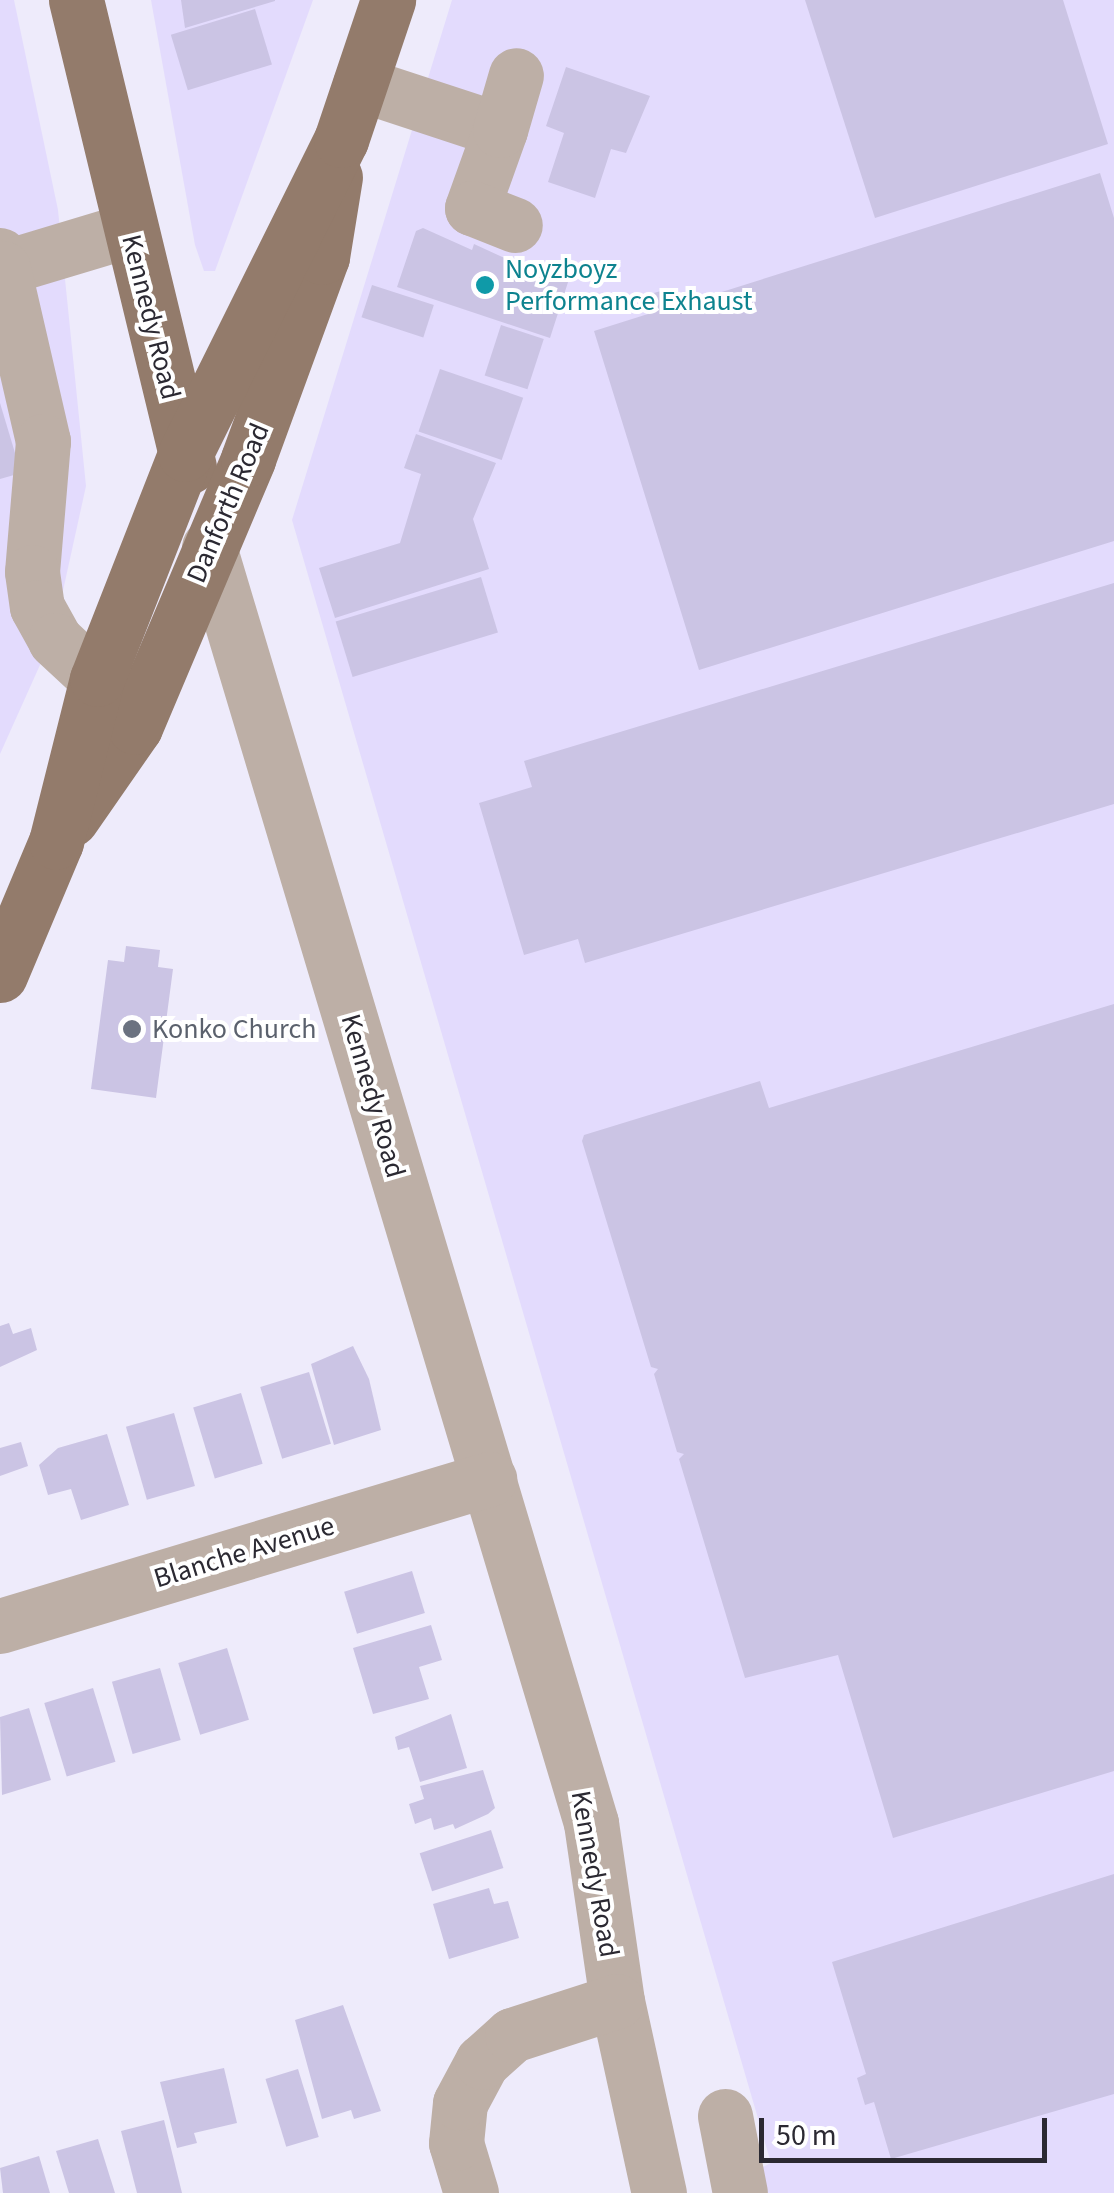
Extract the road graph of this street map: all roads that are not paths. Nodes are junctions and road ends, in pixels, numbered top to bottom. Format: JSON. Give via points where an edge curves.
{"nodes":[{"id":1,"x":76,"y":0,"type":"edge"},
{"id":2,"x":388,"y":0,"type":"edge"},
{"id":3,"x":516,"y":75,"type":"dead end"},
{"id":4,"x":360,"y":84,"type":"junction"},
{"id":5,"x":500,"y":130,"type":"junction"},
{"id":6,"x":340,"y":140,"type":"junction"},
{"id":7,"x":515,"y":224,"type":"dead end"},
{"id":8,"x":129,"y":230,"type":"junction"},
{"id":9,"x":2,"y":261,"type":"edge"},
{"id":10,"x":185,"y":454,"type":"junction"},
{"id":11,"x":210,"y":546,"type":"junction"},
{"id":12,"x":97,"y":679,"type":"junction"},
{"id":13,"x":56,"y":842,"type":"junction"},
{"id":14,"x":0,"y":975,"type":"edge"},
{"id":15,"x":489,"y":1478,"type":"junction"},
{"id":16,"x":0,"y":1626,"type":"edge"},
{"id":17,"x":618,"y":2001,"type":"junction"},
{"id":18,"x":726,"y":2116,"type":"dead end"},
{"id":19,"x":453,"y":2188,"type":"edge"},
{"id":20,"x":659,"y":2193,"type":"edge"},
{"id":21,"x":740,"y":2193,"type":"edge"}],
"edges":[{"from":1,"to":8,"type":"main road","name":"Kennedy Road"},
{"from":2,"to":4,"type":"main road","name":"Danforth Road"},
{"from":3,"to":5,"type":"street"},
{"from":4,"to":5,"type":"street"},
{"from":4,"to":6,"type":"main road","name":"Danforth Road"},
{"from":5,"to":7,"type":"street","via":[[472,208]]},
{"from":6,"to":10,"type":"main road","name":"Danforth Road"},
{"from":6,"to":11,"type":"main road","name":"Danforth Road","via":[[322,257]]},
{"from":8,"to":9,"type":"street"},
{"from":8,"to":10,"type":"main road","name":"Kennedy Road"},
{"from":9,"to":12,"type":"street","via":[[43,441],[32,557],[37,607],[55,640]]},
{"from":10,"to":11,"type":"main road","name":"Kennedy Road"},
{"from":10,"to":12,"type":"main road","name":"Danforth Road"},
{"from":11,"to":13,"type":"main road","name":"Danforth Road","via":[[135,728]]},
{"from":11,"to":15,"type":"street","name":"Kennedy Road"},
{"from":12,"to":13,"type":"main road","name":"Danforth Road"},
{"from":13,"to":14,"type":"main road","name":"Danforth Road"},
{"from":15,"to":16,"type":"street","name":"Blanche Avenue"},
{"from":15,"to":17,"type":"street","name":"Kennedy Road","via":[[591,1823]]},
{"from":17,"to":19,"type":"street","via":[[512,2035],[482,2062],[460,2103]]},
{"from":17,"to":20,"type":"street","name":"Kennedy Road"},
{"from":18,"to":21,"type":"street"}]}
